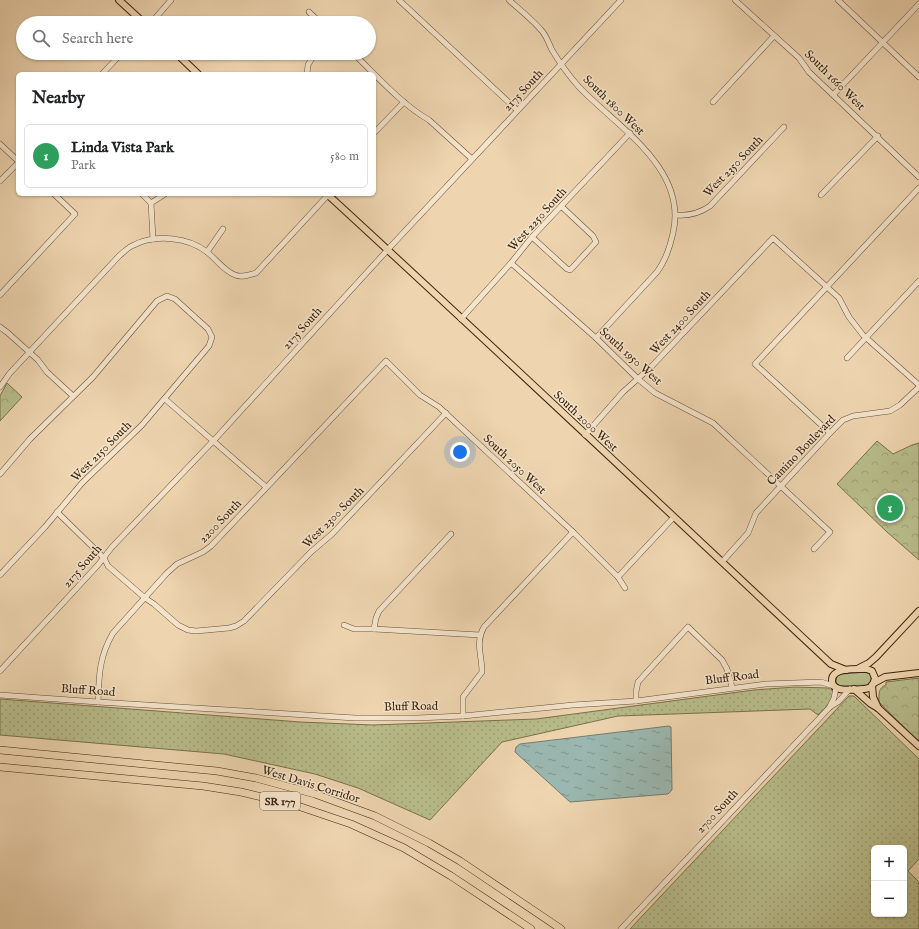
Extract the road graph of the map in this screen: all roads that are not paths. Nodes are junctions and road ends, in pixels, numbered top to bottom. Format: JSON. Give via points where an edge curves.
{"nodes":[{"id":1,"x":119,"y":0,"type":"edge"},
{"id":2,"x":171,"y":0,"type":"edge"},
{"id":3,"x":399,"y":0,"type":"edge"},
{"id":4,"x":509,"y":0,"type":"edge"},
{"id":5,"x":735,"y":0,"type":"edge"},
{"id":6,"x":838,"y":0,"type":"edge"},
{"id":7,"x":618,"y":1,"type":"edge"},
{"id":8,"x":919,"y":4,"type":"edge"},
{"id":9,"x":309,"y":12,"type":"dead end"},
{"id":10,"x":136,"y":16,"type":"edge"},
{"id":11,"x":157,"y":16,"type":"edge"},
{"id":12,"x":313,"y":16,"type":"edge"},
{"id":13,"x":774,"y":36,"type":"junction"},
{"id":14,"x":883,"y":43,"type":"junction"},
{"id":15,"x":115,"y":60,"type":"edge"},
{"id":16,"x":183,"y":60,"type":"edge"},
{"id":17,"x":311,"y":60,"type":"edge"},
{"id":18,"x":360,"y":60,"type":"edge"},
{"id":19,"x":562,"y":63,"type":"junction"},
{"id":20,"x":104,"y":72,"type":"edge"},
{"id":21,"x":196,"y":72,"type":"edge"},
{"id":22,"x":307,"y":72,"type":"edge"},
{"id":23,"x":373,"y":72,"type":"edge"},
{"id":24,"x":376,"y":75,"type":"edge"},
{"id":25,"x":919,"y":77,"type":"edge"},
{"id":26,"x":834,"y":94,"type":"junction"},
{"id":27,"x":404,"y":102,"type":"junction"},
{"id":28,"x":713,"y":102,"type":"dead end"},
{"id":29,"x":517,"y":110,"type":"junction"},
{"id":30,"x":784,"y":127,"type":"dead end"},
{"id":31,"x":376,"y":131,"type":"edge"},
{"id":32,"x":630,"y":133,"type":"junction"},
{"id":33,"x":878,"y":136,"type":"junction"},
{"id":34,"x":0,"y":144,"type":"edge"},
{"id":35,"x":472,"y":159,"type":"junction"},
{"id":36,"x":16,"y":160,"type":"edge"},
{"id":37,"x":16,"y":164,"type":"edge"},
{"id":38,"x":919,"y":177,"type":"edge"},
{"id":39,"x":0,"y":181,"type":"edge"},
{"id":40,"x":919,"y":188,"type":"edge"},
{"id":41,"x":821,"y":195,"type":"dead end"},
{"id":42,"x":56,"y":196,"type":"edge"},
{"id":43,"x":144,"y":196,"type":"edge"},
{"id":44,"x":162,"y":196,"type":"edge"},
{"id":45,"x":325,"y":196,"type":"edge"},
{"id":46,"x":329,"y":196,"type":"edge"},
{"id":47,"x":151,"y":203,"type":"junction"},
{"id":48,"x":561,"y":206,"type":"junction"},
{"id":49,"x":676,"y":215,"type":"junction"},
{"id":50,"x":223,"y":229,"type":"dead end"},
{"id":51,"x":532,"y":237,"type":"junction"},
{"id":52,"x":153,"y":239,"type":"junction"},
{"id":53,"x":388,"y":250,"type":"junction"},
{"id":54,"x":207,"y":252,"type":"junction"},
{"id":55,"x":511,"y":263,"type":"junction"},
{"id":56,"x":919,"y":281,"type":"edge"},
{"id":57,"x":826,"y":286,"type":"junction"},
{"id":58,"x":0,"y":294,"type":"edge"},
{"id":59,"x":461,"y":319,"type":"junction"},
{"id":60,"x":0,"y":327,"type":"edge"},
{"id":61,"x":596,"y":338,"type":"junction"},
{"id":62,"x":866,"y":338,"type":"junction"},
{"id":63,"x":29,"y":352,"type":"junction"},
{"id":64,"x":847,"y":358,"type":"dead end"},
{"id":65,"x":386,"y":361,"type":"joint"},
{"id":66,"x":638,"y":379,"type":"junction"},
{"id":67,"x":919,"y":386,"type":"edge"},
{"id":68,"x":0,"y":387,"type":"edge"},
{"id":69,"x":73,"y":396,"type":"junction"},
{"id":70,"x":165,"y":399,"type":"junction"},
{"id":71,"x":446,"y":413,"type":"junction"},
{"id":72,"x":830,"y":433,"type":"junction"},
{"id":73,"x":585,"y":435,"type":"junction"},
{"id":74,"x":214,"y":440,"type":"junction"},
{"id":75,"x":0,"y":474,"type":"edge"},
{"id":76,"x":781,"y":486,"type":"junction"},
{"id":77,"x":266,"y":487,"type":"junction"},
{"id":78,"x":57,"y":512,"type":"junction"},
{"id":79,"x":673,"y":518,"type":"junction"},
{"id":80,"x":573,"y":532,"type":"junction"},
{"id":81,"x":451,"y":534,"type":"dead end"},
{"id":82,"x":814,"y":549,"type":"dead end"},
{"id":83,"x":104,"y":558,"type":"junction"},
{"id":84,"x":722,"y":562,"type":"junction"},
{"id":85,"x":0,"y":575,"type":"edge"},
{"id":86,"x":618,"y":577,"type":"junction"},
{"id":87,"x":625,"y":588,"type":"dead end"},
{"id":88,"x":145,"y":598,"type":"junction"},
{"id":89,"x":919,"y":611,"type":"edge"},
{"id":90,"x":344,"y":625,"type":"dead end"},
{"id":91,"x":374,"y":629,"type":"junction"},
{"id":92,"x":480,"y":635,"type":"junction"},
{"id":93,"x":876,"y":657,"type":"junction"},
{"id":94,"x":831,"y":664,"type":"junction"},
{"id":95,"x":856,"y":669,"type":"junction"},
{"id":96,"x":846,"y":670,"type":"junction"},
{"id":97,"x":0,"y":671,"type":"edge"},
{"id":98,"x":873,"y":672,"type":"junction"},
{"id":99,"x":919,"y":673,"type":"edge"},
{"id":100,"x":833,"y":676,"type":"junction"},
{"id":101,"x":890,"y":677,"type":"junction"},
{"id":102,"x":821,"y":682,"type":"junction"},
{"id":103,"x":873,"y":684,"type":"junction"},
{"id":104,"x":732,"y":687,"type":"junction"},
{"id":105,"x":835,"y":687,"type":"junction"},
{"id":106,"x":852,"y":689,"type":"junction"},
{"id":107,"x":0,"y":695,"type":"edge"},
{"id":108,"x":636,"y":701,"type":"junction"},
{"id":109,"x":98,"y":702,"type":"junction"},
{"id":110,"x":829,"y":708,"type":"junction"},
{"id":111,"x":878,"y":708,"type":"junction"},
{"id":112,"x":462,"y":716,"type":"junction"},
{"id":113,"x":919,"y":746,"type":"edge"},
{"id":114,"x":0,"y":750,"type":"edge"},
{"id":115,"x":0,"y":767,"type":"edge"},
{"id":116,"x":531,"y":929,"type":"edge"},
{"id":117,"x":561,"y":929,"type":"edge"},
{"id":118,"x":621,"y":929,"type":"edge"}],
"edges":[{"from":1,"to":10,"type":"main road"},
{"from":2,"to":11,"type":"street"},
{"from":3,"to":29,"type":"street"},
{"from":4,"to":19,"type":"street","name":"South 1800 West","via":[[542,31]]},
{"from":5,"to":13,"type":"street","name":"South 1660 West"},
{"from":6,"to":14,"type":"street"},
{"from":7,"to":19,"type":"street","name":"2175 South"},
{"from":8,"to":14,"type":"street"},
{"from":9,"to":12,"type":"street"},
{"from":13,"to":26,"type":"street","name":"South 1660 West"},
{"from":13,"to":28,"type":"street"},
{"from":14,"to":25,"type":"street"},
{"from":14,"to":26,"type":"street"},
{"from":15,"to":20,"type":"street"},
{"from":16,"to":21,"type":"main road"},
{"from":17,"to":22,"type":"street"},
{"from":18,"to":23,"type":"street"},
{"from":19,"to":29,"type":"street","name":"2175 South"},
{"from":19,"to":32,"type":"street","name":"South 1800 West","via":[[580,88]]},
{"from":24,"to":27,"type":"street"},
{"from":26,"to":33,"type":"street","name":"South 1660 West"},
{"from":27,"to":31,"type":"street"},
{"from":27,"to":35,"type":"street","via":[[429,120]]},
{"from":29,"to":35,"type":"street","name":"2175 South"},
{"from":30,"to":49,"type":"street","name":"West 2350 South","via":[[710,206],[695,214]]},
{"from":32,"to":48,"type":"street","name":"West 2250 South"},
{"from":32,"to":49,"type":"street","name":"South 1800 West","via":[[649,153],[668,182]]},
{"from":33,"to":38,"type":"street","name":"South 1660 West"},
{"from":33,"to":41,"type":"street"},
{"from":34,"to":36,"type":"street"},
{"from":35,"to":53,"type":"street","name":"2175 South"},
{"from":37,"to":39,"type":"street"},
{"from":40,"to":57,"type":"street"},
{"from":42,"to":58,"type":"street","via":[[75,214]]},
{"from":43,"to":47,"type":"street"},
{"from":44,"to":47,"type":"street"},
{"from":45,"to":54,"type":"street","via":[[256,272],[244,277],[234,275]]},
{"from":46,"to":53,"type":"main road","name":"South 2000 West"},
{"from":47,"to":52,"type":"street"},
{"from":48,"to":51,"type":"street","name":"West 2250 South"},
{"from":48,"to":51,"type":"street","via":[[593,236],[596,242],[573,267],[567,269]]},
{"from":49,"to":61,"type":"street","via":[[671,243],[662,265]]},
{"from":50,"to":54,"type":"street"},
{"from":51,"to":55,"type":"street","name":"West 2250 South"},
{"from":52,"to":54,"type":"street","via":[[180,240]]},
{"from":52,"to":63,"type":"street","via":[[134,244],[119,256]]},
{"from":53,"to":59,"type":"main road","name":"South 2000 West"},
{"from":53,"to":74,"type":"street","name":"2175 South"},
{"from":55,"to":59,"type":"street","name":"West 2250 South"},
{"from":55,"to":61,"type":"street","name":"South 1950 West"},
{"from":56,"to":62,"type":"street"},
{"from":57,"to":62,"type":"street","via":[[838,298]]},
{"from":57,"to":66,"type":"street","name":"West 2400 South","via":[[773,238]]},
{"from":57,"to":72,"type":"street","via":[[755,364]]},
{"from":59,"to":73,"type":"main road","name":"South 2000 West"},
{"from":60,"to":63,"type":"street"},
{"from":61,"to":66,"type":"street","name":"South 1950 West"},
{"from":62,"to":64,"type":"street"},
{"from":62,"to":67,"type":"street"},
{"from":63,"to":68,"type":"street"},
{"from":63,"to":69,"type":"street"},
{"from":65,"to":71,"type":"street","name":"South 2050 West","via":[[420,395]]},
{"from":65,"to":77,"type":"street","name":"2200 South"},
{"from":66,"to":73,"type":"street","name":"West 2400 South"},
{"from":66,"to":76,"type":"street","name":"South 1950 West","via":[[655,392],[713,423]]},
{"from":67,"to":72,"type":"street","name":"Camino Boulevard","via":[[890,411],[853,416],[843,420]]},
{"from":69,"to":70,"type":"street","name":"West 2150 South","via":[[93,377],[157,301],[167,296],[175,299],[208,329],[212,337],[209,346]]},
{"from":69,"to":75,"type":"street","via":[[30,439]]},
{"from":70,"to":74,"type":"street"},
{"from":70,"to":78,"type":"street","name":"West 2150 South"},
{"from":71,"to":80,"type":"street","name":"South 2050 West"},
{"from":71,"to":88,"type":"street","name":"West 2300 South","via":[[332,534],[244,621],[229,628],[188,630]]},
{"from":72,"to":76,"type":"street","name":"Camino Boulevard"},
{"from":73,"to":79,"type":"main road","name":"South 2000 West"},
{"from":74,"to":77,"type":"street"},
{"from":74,"to":83,"type":"street","name":"2175 South"},
{"from":76,"to":82,"type":"street","name":"South 1950 West","via":[[830,532]]},
{"from":76,"to":84,"type":"street","name":"Camino Boulevard","via":[[756,513],[748,533]]},
{"from":77,"to":88,"type":"street","name":"2200 South","via":[[211,546],[177,564]]},
{"from":78,"to":83,"type":"street"},
{"from":78,"to":85,"type":"street","name":"West 2150 South"},
{"from":79,"to":84,"type":"main road","name":"South 2000 West"},
{"from":79,"to":86,"type":"street"},
{"from":80,"to":86,"type":"street","name":"South 2050 West"},
{"from":80,"to":92,"type":"street","via":[[484,627]]},
{"from":81,"to":91,"type":"street","via":[[379,611]]},
{"from":83,"to":88,"type":"street","via":[[108,566]]},
{"from":83,"to":97,"type":"street","name":"2175 South"},
{"from":84,"to":94,"type":"main road","name":"South 2000 West"},
{"from":86,"to":87,"type":"street","name":"South 2050 West"},
{"from":88,"to":109,"type":"street","name":"2200 South","via":[[113,633],[107,644],[99,672]]},
{"from":89,"to":93,"type":"main road"},
{"from":90,"to":91,"type":"street","via":[[354,629]]},
{"from":91,"to":92,"type":"street"},
{"from":92,"to":112,"type":"street","via":[[482,672],[463,697]]},
{"from":93,"to":95,"type":"main road"},
{"from":93,"to":98,"type":"main road"},
{"from":94,"to":96,"type":"main road","name":"South 2000 West"},
{"from":94,"to":100,"type":"main road"},
{"from":95,"to":96,"type":"main road"},
{"from":95,"to":98,"type":"main road"},
{"from":96,"to":100,"type":"main road","via":[[839,671]]},
{"from":98,"to":101,"type":"main road"},
{"from":98,"to":103,"type":"main road"},
{"from":99,"to":101,"type":"main road"},
{"from":100,"to":102,"type":"street","name":"Bluff Road"},
{"from":100,"to":105,"type":"main road","via":[[832,682]]},
{"from":101,"to":103,"type":"main road"},
{"from":102,"to":104,"type":"street","name":"Bluff Road"},
{"from":102,"to":105,"type":"street","name":"Bluff Road"},
{"from":103,"to":106,"type":"main road","via":[[866,688]]},
{"from":103,"to":111,"type":"main road","via":[[873,697]]},
{"from":104,"to":108,"type":"street","name":"Bluff Road"},
{"from":104,"to":108,"type":"street","via":[[722,660],[688,627],[638,682]]},
{"from":105,"to":106,"type":"main road","via":[[841,690]]},
{"from":105,"to":110,"type":"street","via":[[834,700]]},
{"from":106,"to":110,"type":"street","name":"2700 South"},
{"from":106,"to":111,"type":"main road"},
{"from":107,"to":109,"type":"street","name":"Bluff Road"},
{"from":108,"to":112,"type":"street","name":"Bluff Road"},
{"from":109,"to":112,"type":"street","name":"Bluff Road","via":[[355,718]]},
{"from":110,"to":118,"type":"street","name":"2700 South"},
{"from":111,"to":113,"type":"main road"},
{"from":114,"to":117,"type":"highway","name":"West Davis Corridor","number":"SR 177","via":[[217,771],[275,782],[315,794],[375,816],[435,846]]},
{"from":115,"to":116,"type":"highway","name":"West Davis Corridor","number":"SR 177","via":[[203,786],[301,807],[351,824],[404,848]]}]}
